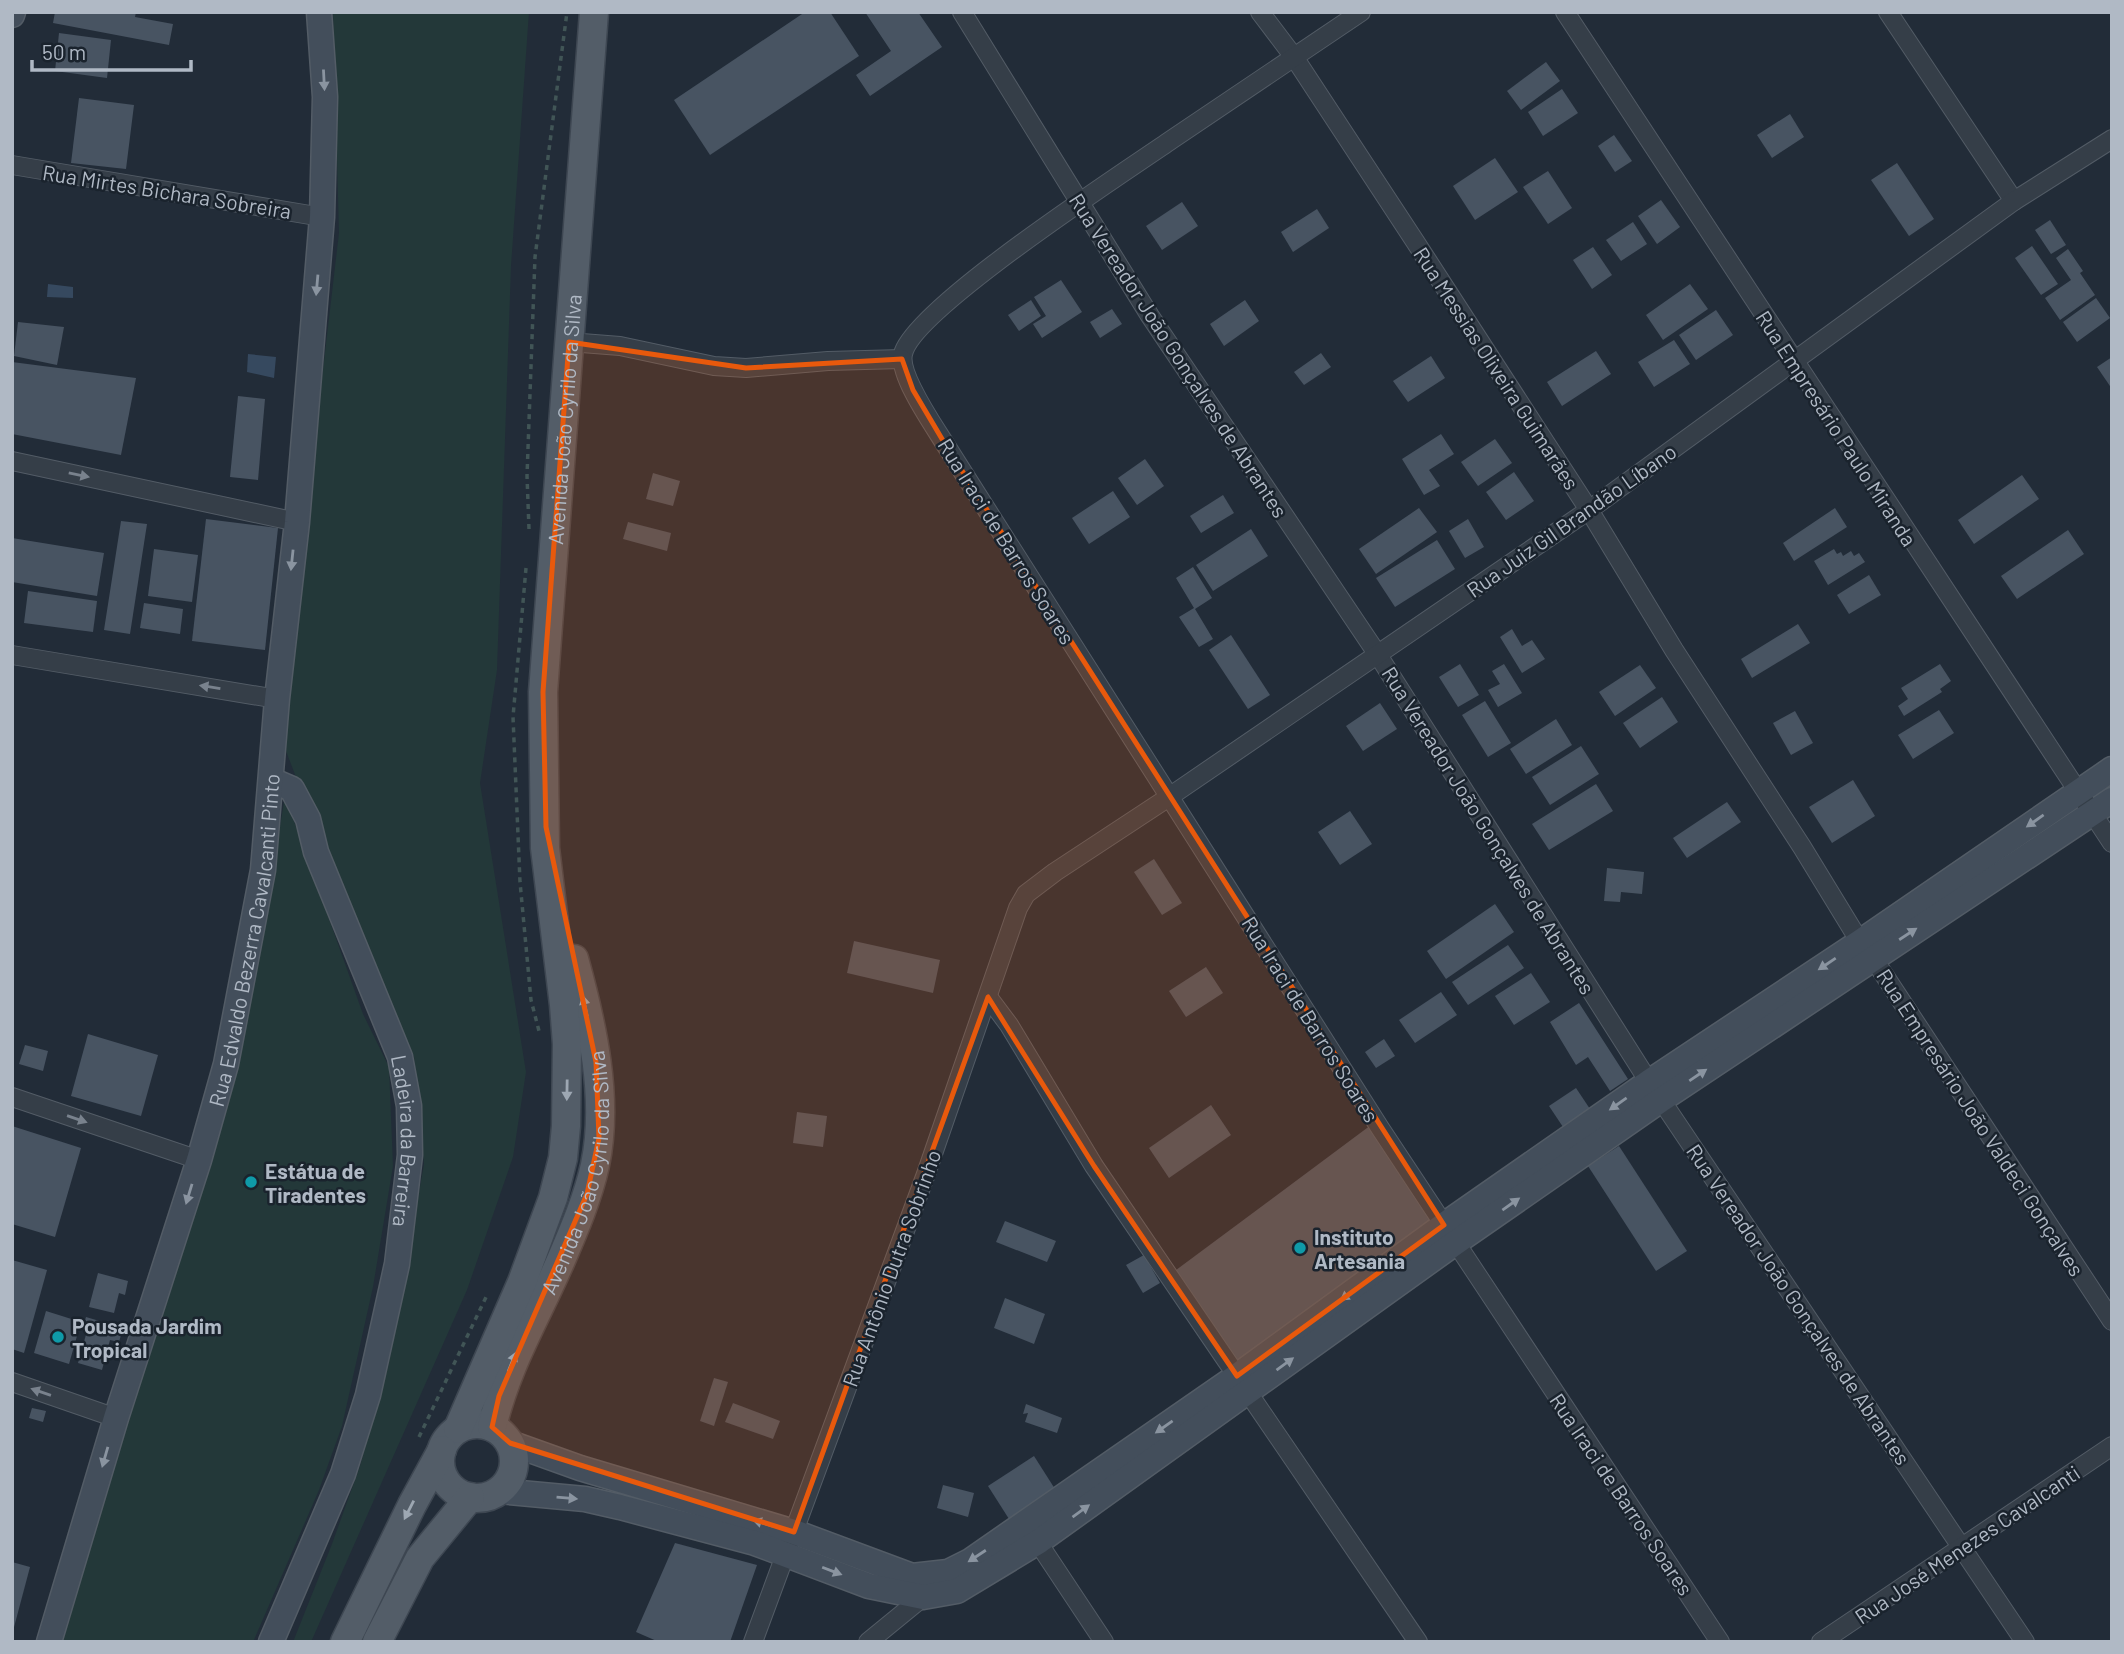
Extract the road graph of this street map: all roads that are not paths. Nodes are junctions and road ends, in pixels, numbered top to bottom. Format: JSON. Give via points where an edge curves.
{"nodes":[{"id":1,"x":319,"y":12,"type":"edge"},
{"id":2,"x":594,"y":12,"type":"edge"},
{"id":3,"x":962,"y":12,"type":"edge"},
{"id":4,"x":1260,"y":12,"type":"edge"},
{"id":5,"x":1361,"y":12,"type":"edge"},
{"id":6,"x":1565,"y":12,"type":"edge"},
{"id":7,"x":1888,"y":12,"type":"edge"},
{"id":8,"x":1294,"y":57,"type":"junction"},
{"id":9,"x":2112,"y":139,"type":"edge"},
{"id":10,"x":12,"y":165,"type":"edge"},
{"id":11,"x":2014,"y":201,"type":"junction"},
{"id":12,"x":1079,"y":204,"type":"junction"},
{"id":13,"x":322,"y":216,"type":"junction"},
{"id":14,"x":569,"y":342,"type":"junction"},
{"id":15,"x":902,"y":359,"type":"junction"},
{"id":16,"x":1792,"y":361,"type":"junction"},
{"id":17,"x":12,"y":461,"type":"edge"},
{"id":18,"x":1588,"y":510,"type":"junction"},
{"id":19,"x":297,"y":522,"type":"junction"},
{"id":20,"x":12,"y":655,"type":"edge"},
{"id":21,"x":1378,"y":655,"type":"junction"},
{"id":22,"x":277,"y":699,"type":"junction"},
{"id":23,"x":2112,"y":769,"type":"edge"},
{"id":24,"x":271,"y":780,"type":"junction"},
{"id":25,"x":2078,"y":792,"type":"junction"},
{"id":26,"x":1169,"y":797,"type":"junction"},
{"id":27,"x":2102,"y":806,"type":"edge"},
{"id":28,"x":545,"y":827,"type":"junction"},
{"id":29,"x":2112,"y":843,"type":"edge"},
{"id":30,"x":1026,"y":894,"type":"joint"},
{"id":31,"x":1867,"y":950,"type":"junction"},
{"id":32,"x":988,"y":997,"type":"junction"},
{"id":33,"x":1655,"y":1091,"type":"junction"},
{"id":34,"x":12,"y":1097,"type":"edge"},
{"id":35,"x":199,"y":1160,"type":"junction"},
{"id":36,"x":1450,"y":1234,"type":"junction"},
{"id":37,"x":2112,"y":1321,"type":"edge"},
{"id":38,"x":12,"y":1382,"type":"edge"},
{"id":39,"x":1242,"y":1384,"type":"junction"},
{"id":40,"x":116,"y":1418,"type":"junction"},
{"id":41,"x":501,"y":1435,"type":"junction"},
{"id":42,"x":439,"y":1439,"type":"junction"},
{"id":43,"x":2112,"y":1446,"type":"edge"},
{"id":44,"x":499,"y":1491,"type":"junction"},
{"id":45,"x":470,"y":1497,"type":"junction"},
{"id":46,"x":1031,"y":1532,"type":"junction"},
{"id":47,"x":790,"y":1543,"type":"junction"},
{"id":48,"x":1963,"y":1547,"type":"junction"},
{"id":49,"x":923,"y":1597,"type":"junction"},
{"id":50,"x":49,"y":1642,"type":"edge"},
{"id":51,"x":271,"y":1642,"type":"edge"},
{"id":52,"x":345,"y":1642,"type":"edge"},
{"id":53,"x":377,"y":1642,"type":"edge"},
{"id":54,"x":753,"y":1642,"type":"edge"},
{"id":55,"x":868,"y":1642,"type":"edge"},
{"id":56,"x":1104,"y":1642,"type":"edge"},
{"id":57,"x":1418,"y":1642,"type":"edge"},
{"id":58,"x":1720,"y":1642,"type":"edge"},
{"id":59,"x":1821,"y":1642,"type":"edge"},
{"id":60,"x":2025,"y":1642,"type":"edge"}],
"edges":[{"from":1,"to":13,"type":"main road","name":"Rua Edvaldo Bezerra Cavalcanti Pinto","one_way":true,"via":[[325,108]]},
{"from":2,"to":14,"type":"main road","name":"Avenida João Cyrilo da Silva"},
{"from":3,"to":12,"type":"street","name":"Rua Vereador João Gonçalves de Abrantes"},
{"from":4,"to":8,"type":"street","name":"Rua Messias Oliveira Guimarães"},
{"from":5,"to":8,"type":"street"},
{"from":6,"to":16,"type":"street","name":"Rua Empresário Paulo Miranda"},
{"from":7,"to":11,"type":"street"},
{"from":8,"to":12,"type":"street"},
{"from":8,"to":18,"type":"street","name":"Rua Messias Oliveira Guimarães"},
{"from":9,"to":11,"type":"street","name":"Rua Juiz Gil Brandão Líbano"},
{"from":10,"to":13,"type":"street","name":"Rua Mirtes Bichara Sobreira"},
{"from":11,"to":16,"type":"street","name":"Rua Juiz Gil Brandão Líbano"},
{"from":12,"to":15,"type":"street","via":[[965,287],[929,319],[909,342]]},
{"from":12,"to":21,"type":"street","name":"Rua Vereador João Gonçalves de Abrantes"},
{"from":13,"to":19,"type":"main road","name":"Rua Edvaldo Bezerra Cavalcanti Pinto","one_way":true},
{"from":14,"to":15,"type":"street","via":[[621,346],[714,366],[746,368]]},
{"from":14,"to":28,"type":"main road","name":"Avenida João Cyrilo da Silva","via":[[543,691]]},
{"from":15,"to":26,"type":"street","name":"Rua Iraci de Barros Soares","via":[[913,390]]},
{"from":16,"to":18,"type":"street","name":"Rua Juiz Gil Brandão Líbano"},
{"from":16,"to":25,"type":"street","name":"Rua Empresário Paulo Miranda"},
{"from":17,"to":19,"type":"street","one_way":true},
{"from":18,"to":21,"type":"street","name":"Rua Juiz Gil Brandão Líbano"},
{"from":18,"to":31,"type":"street","name":"Rua Messias Oliveira Guimarães"},
{"from":19,"to":22,"type":"main road","name":"Rua Edvaldo Bezerra Cavalcanti Pinto","one_way":true},
{"from":22,"to":20,"type":"street","one_way":true},
{"from":21,"to":26,"type":"street","name":"Rua Juiz Gil Brandão Líbano"},
{"from":21,"to":33,"type":"street","name":"Rua Vereador João Gonçalves de Abrantes"},
{"from":22,"to":24,"type":"main road","name":"Rua Edvaldo Bezerra Cavalcanti Pinto"},
{"from":23,"to":25,"type":"main road"},
{"from":24,"to":35,"type":"main road","name":"Rua Edvaldo Bezerra Cavalcanti Pinto","via":[[264,870],[226,1064]]},
{"from":24,"to":51,"type":"main road","name":"Ladeira da Barreira","via":[[292,789],[308,819],[316,852],[400,1058],[409,1106],[410,1155],[397,1264],[368,1395],[343,1474]]},
{"from":25,"to":27,"type":"street","name":"Rua Empresário Paulo Miranda"},
{"from":25,"to":31,"type":"main road","one_way":true},
{"from":26,"to":30,"type":"street","name":"Rua Juiz Gil Brandão Líbano"},
{"from":26,"to":36,"type":"street","name":"Rua Iraci de Barros Soares"},
{"from":27,"to":29,"type":"street","name":"Rua Empresário Paulo Miranda"},
{"from":31,"to":27,"type":"main road","one_way":true},
{"from":41,"to":28,"type":"main road","name":"Avenida João Cyrilo da Silva","one_way":true,"via":[[499,1396],[587,1194],[599,1138],[596,1062]]},
{"from":28,"to":42,"type":"main road","name":"Avenida João Cyrilo da Silva","one_way":true,"via":[[567,1044],[563,1158],[522,1282]]},
{"from":30,"to":32,"type":"street","name":"Rua Antônio Dutra Sobrinho"},
{"from":31,"to":33,"type":"main road"},
{"from":31,"to":37,"type":"street","name":"Rua Empresário João Valdeci Gonçalves"},
{"from":32,"to":39,"type":"street","via":[[1094,1166]]},
{"from":32,"to":47,"type":"street","name":"Rua Antônio Dutra Sobrinho"},
{"from":33,"to":36,"type":"main road"},
{"from":33,"to":48,"type":"street","name":"Rua Vereador João Gonçalves de Abrantes"},
{"from":34,"to":35,"type":"street","one_way":true},
{"from":35,"to":40,"type":"main road","name":"Rua Edvaldo Bezerra Cavalcanti Pinto","one_way":true},
{"from":36,"to":39,"type":"main road"},
{"from":36,"to":58,"type":"street","name":"Rua Iraci de Barros Soares"},
{"from":40,"to":38,"type":"street","one_way":true},
{"from":39,"to":46,"type":"main road"},
{"from":39,"to":57,"type":"street"},
{"from":40,"to":50,"type":"main road","name":"Rua Edvaldo Bezerra Cavalcanti Pinto","one_way":true},
{"from":41,"to":42,"type":"main road","via":[[474,1424]]},
{"from":41,"to":44,"type":"main road","name":"Avenida João Cyrilo da Silva","via":[[514,1466]]},
{"from":47,"to":41,"type":"main road","one_way":true},
{"from":42,"to":45,"type":"main road","via":[[447,1482]]},
{"from":42,"to":52,"type":"main road","name":"Avenida João Cyrilo da Silva","one_way":true},
{"from":43,"to":48,"type":"street","name":"Rua José Menezes Cavalcanti"},
{"from":44,"to":45,"type":"main road","via":[[478,1499]]},
{"from":44,"to":47,"type":"main road","one_way":true,"via":[[586,1499],[703,1529]]},
{"from":45,"to":53,"type":"main road","via":[[421,1558]]},
{"from":46,"to":47,"type":"main road","one_way":true,"via":[[948,1572],[912,1576]]},
{"from":46,"to":49,"type":"main road","via":[[957,1591]]},
{"from":46,"to":56,"type":"street"},
{"from":47,"to":49,"type":"main road","one_way":true,"via":[[869,1586]]},
{"from":47,"to":54,"type":"street","name":"Rua Antônio Dutra Sobrinho"},
{"from":48,"to":59,"type":"street","name":"Rua José Menezes Cavalcanti"},
{"from":48,"to":60,"type":"street","name":"Rua Vereador João Gonçalves de Abrantes"},
{"from":49,"to":55,"type":"street"}]}
